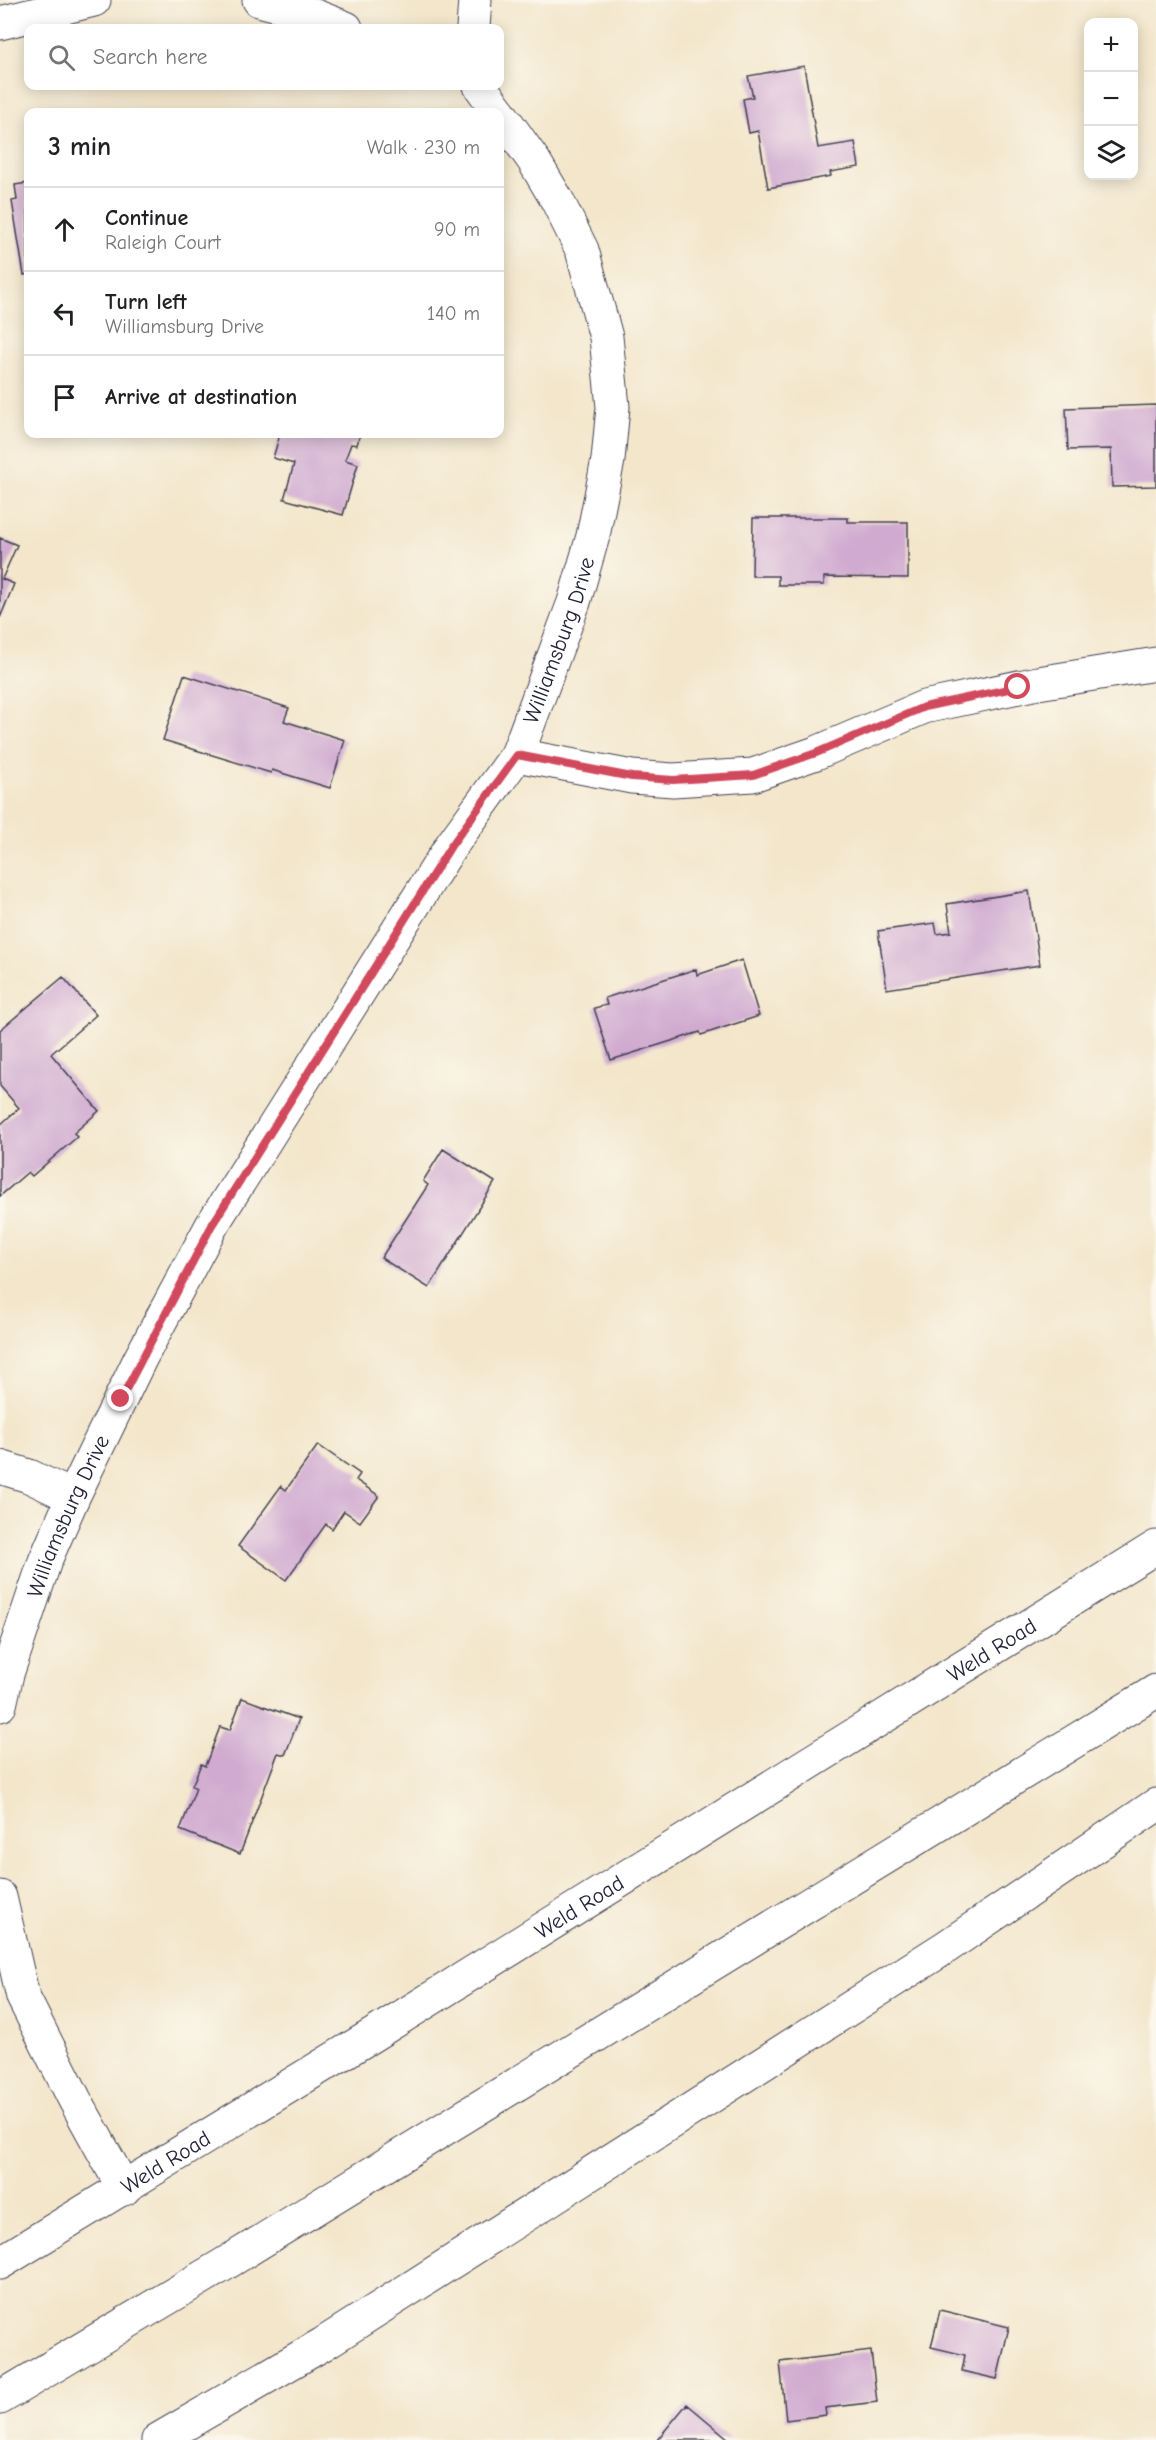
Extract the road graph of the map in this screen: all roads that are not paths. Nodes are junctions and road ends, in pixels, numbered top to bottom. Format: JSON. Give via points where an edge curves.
{"nodes":[{"id":1,"x":94,"y":0,"type":"edge"},
{"id":2,"x":259,"y":0,"type":"edge"},
{"id":3,"x":475,"y":0,"type":"edge"},
{"id":4,"x":0,"y":23,"type":"edge"},
{"id":5,"x":336,"y":24,"type":"edge"},
{"id":6,"x":473,"y":24,"type":"edge"},
{"id":7,"x":483,"y":90,"type":"edge"},
{"id":8,"x":495,"y":108,"type":"edge"},
{"id":9,"x":504,"y":120,"type":"edge"},
{"id":10,"x":1156,"y":664,"type":"edge"},
{"id":11,"x":517,"y":755,"type":"junction"},
{"id":12,"x":0,"y":1467,"type":"edge"},
{"id":13,"x":73,"y":1497,"type":"junction"},
{"id":14,"x":1156,"y":1547,"type":"edge"},
{"id":15,"x":1156,"y":1690,"type":"edge"},
{"id":16,"x":0,"y":1705,"type":"edge"},
{"id":17,"x":1156,"y":1805,"type":"edge"},
{"id":18,"x":0,"y":1897,"type":"edge"},
{"id":19,"x":124,"y":2188,"type":"junction"},
{"id":20,"x":0,"y":2263,"type":"edge"},
{"id":21,"x":0,"y":2398,"type":"edge"},
{"id":22,"x":158,"y":2440,"type":"edge"}],
"edges":[{"from":1,"to":4,"type":"street"},
{"from":2,"to":5,"type":"street"},
{"from":3,"to":6,"type":"street"},
{"from":7,"to":8,"type":"street","name":"Williamsburg Drive"},
{"from":9,"to":11,"type":"street","name":"Williamsburg Drive","via":[[551,190],[582,250],[606,337],[613,407],[608,460],[593,536],[574,602]]},
{"from":10,"to":11,"type":"street","via":[[924,707],[753,775],[673,780],[632,777]]},
{"from":11,"to":13,"type":"street","name":"Williamsburg Drive","via":[[451,846],[212,1225],[140,1359]]},
{"from":12,"to":13,"type":"street"},
{"from":13,"to":16,"type":"street","name":"Williamsburg Drive","via":[[34,1591]]},
{"from":14,"to":19,"type":"street","name":"Weld Road"},
{"from":15,"to":21,"type":"street","via":[[224,2265]]},
{"from":17,"to":22,"type":"street","via":[[946,1947],[343,2331]]},
{"from":18,"to":19,"type":"street","via":[[23,1997]]},
{"from":19,"to":20,"type":"street","name":"Weld Road"}]}
